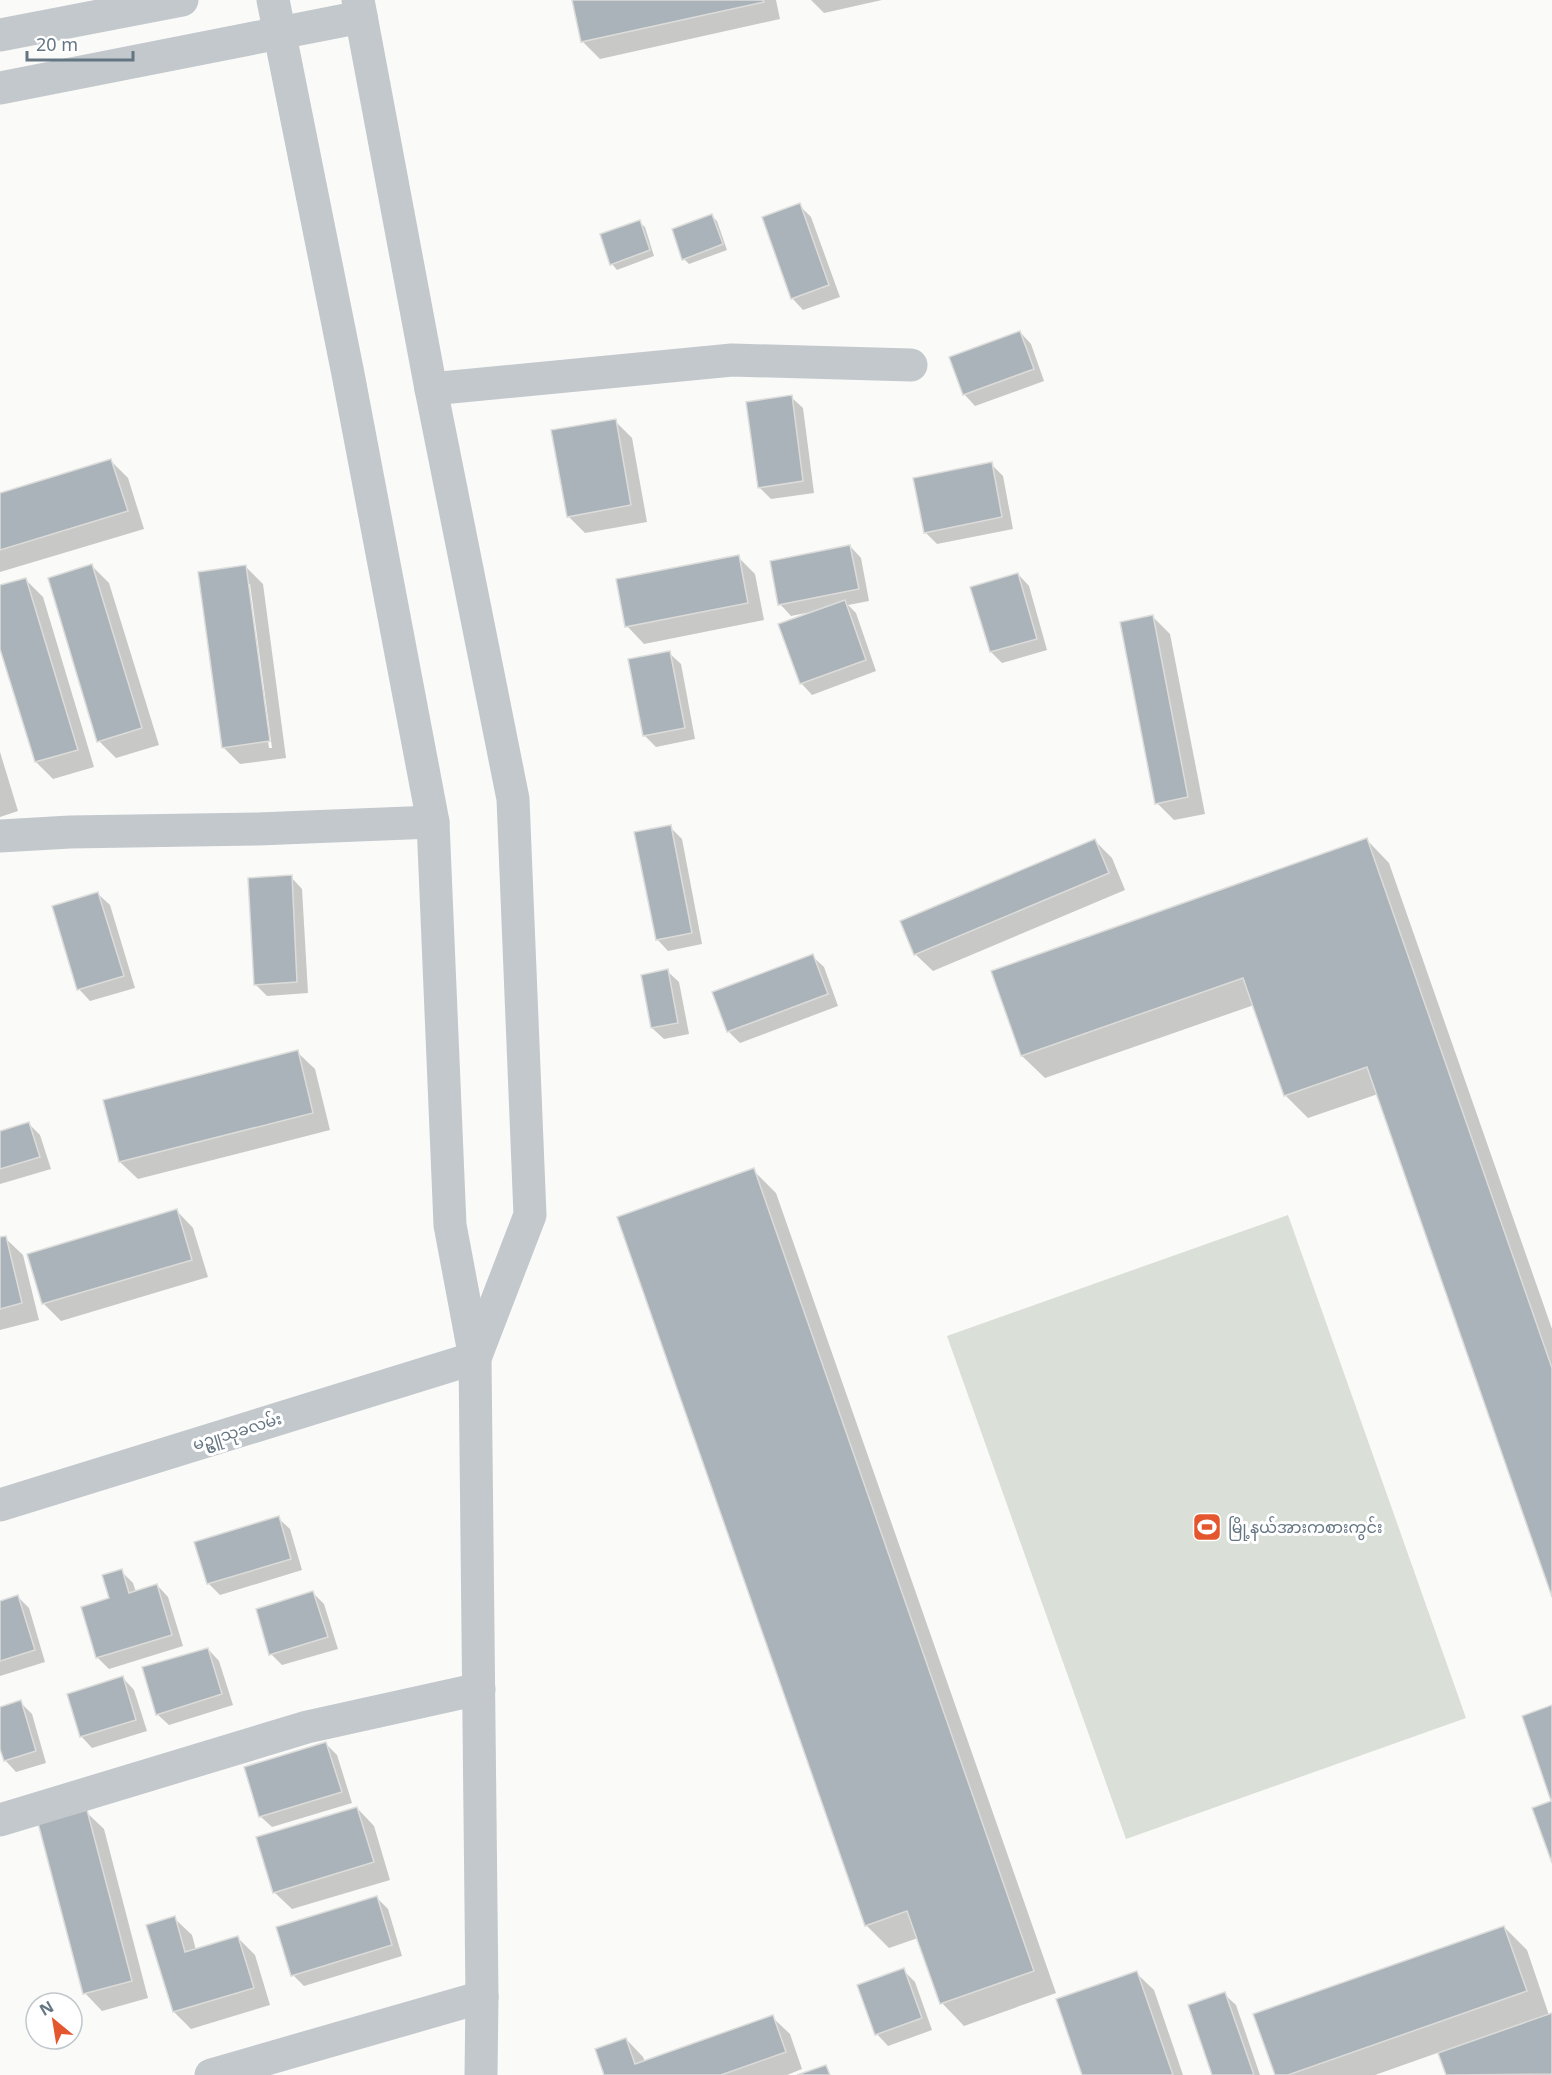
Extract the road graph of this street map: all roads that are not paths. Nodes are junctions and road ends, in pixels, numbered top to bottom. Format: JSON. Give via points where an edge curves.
{"nodes":[{"id":1,"x":182,"y":0,"type":"edge"},
{"id":2,"x":273,"y":0,"type":"edge"},
{"id":3,"x":360,"y":9,"type":"edge"},
{"id":4,"x":280,"y":34,"type":"junction"},
{"id":5,"x":0,"y":35,"type":"edge"},
{"id":6,"x":0,"y":88,"type":"edge"},
{"id":7,"x":911,"y":365,"type":"dead end"},
{"id":8,"x":431,"y":389,"type":"junction"},
{"id":9,"x":433,"y":822,"type":"junction"},
{"id":10,"x":0,"y":836,"type":"edge"},
{"id":11,"x":475,"y":1358,"type":"junction"},
{"id":12,"x":0,"y":1505,"type":"edge"},
{"id":13,"x":479,"y":1689,"type":"junction"},
{"id":14,"x":0,"y":1820,"type":"edge"},
{"id":15,"x":482,"y":1996,"type":"junction"},
{"id":16,"x":211,"y":2075,"type":"edge"},
{"id":17,"x":481,"y":2075,"type":"edge"}],
"edges":[{"from":1,"to":5,"type":"street"},
{"from":2,"to":4,"type":"street"},
{"from":3,"to":4,"type":"street"},
{"from":3,"to":8,"type":"street"},
{"from":4,"to":6,"type":"street"},
{"from":4,"to":9,"type":"street"},
{"from":7,"to":8,"type":"street","via":[[732,360]]},
{"from":8,"to":11,"type":"street","via":[[513,800],[530,1215]]},
{"from":9,"to":10,"type":"street"},
{"from":9,"to":11,"type":"street","via":[[450,1224]]},
{"from":11,"to":12,"type":"street","name":"မဥ္ဇူသုခလမ်း"},
{"from":11,"to":13,"type":"street"},
{"from":13,"to":14,"type":"street","via":[[307,1727]]},
{"from":13,"to":15,"type":"street"},
{"from":15,"to":16,"type":"street"},
{"from":15,"to":17,"type":"street"}]}
